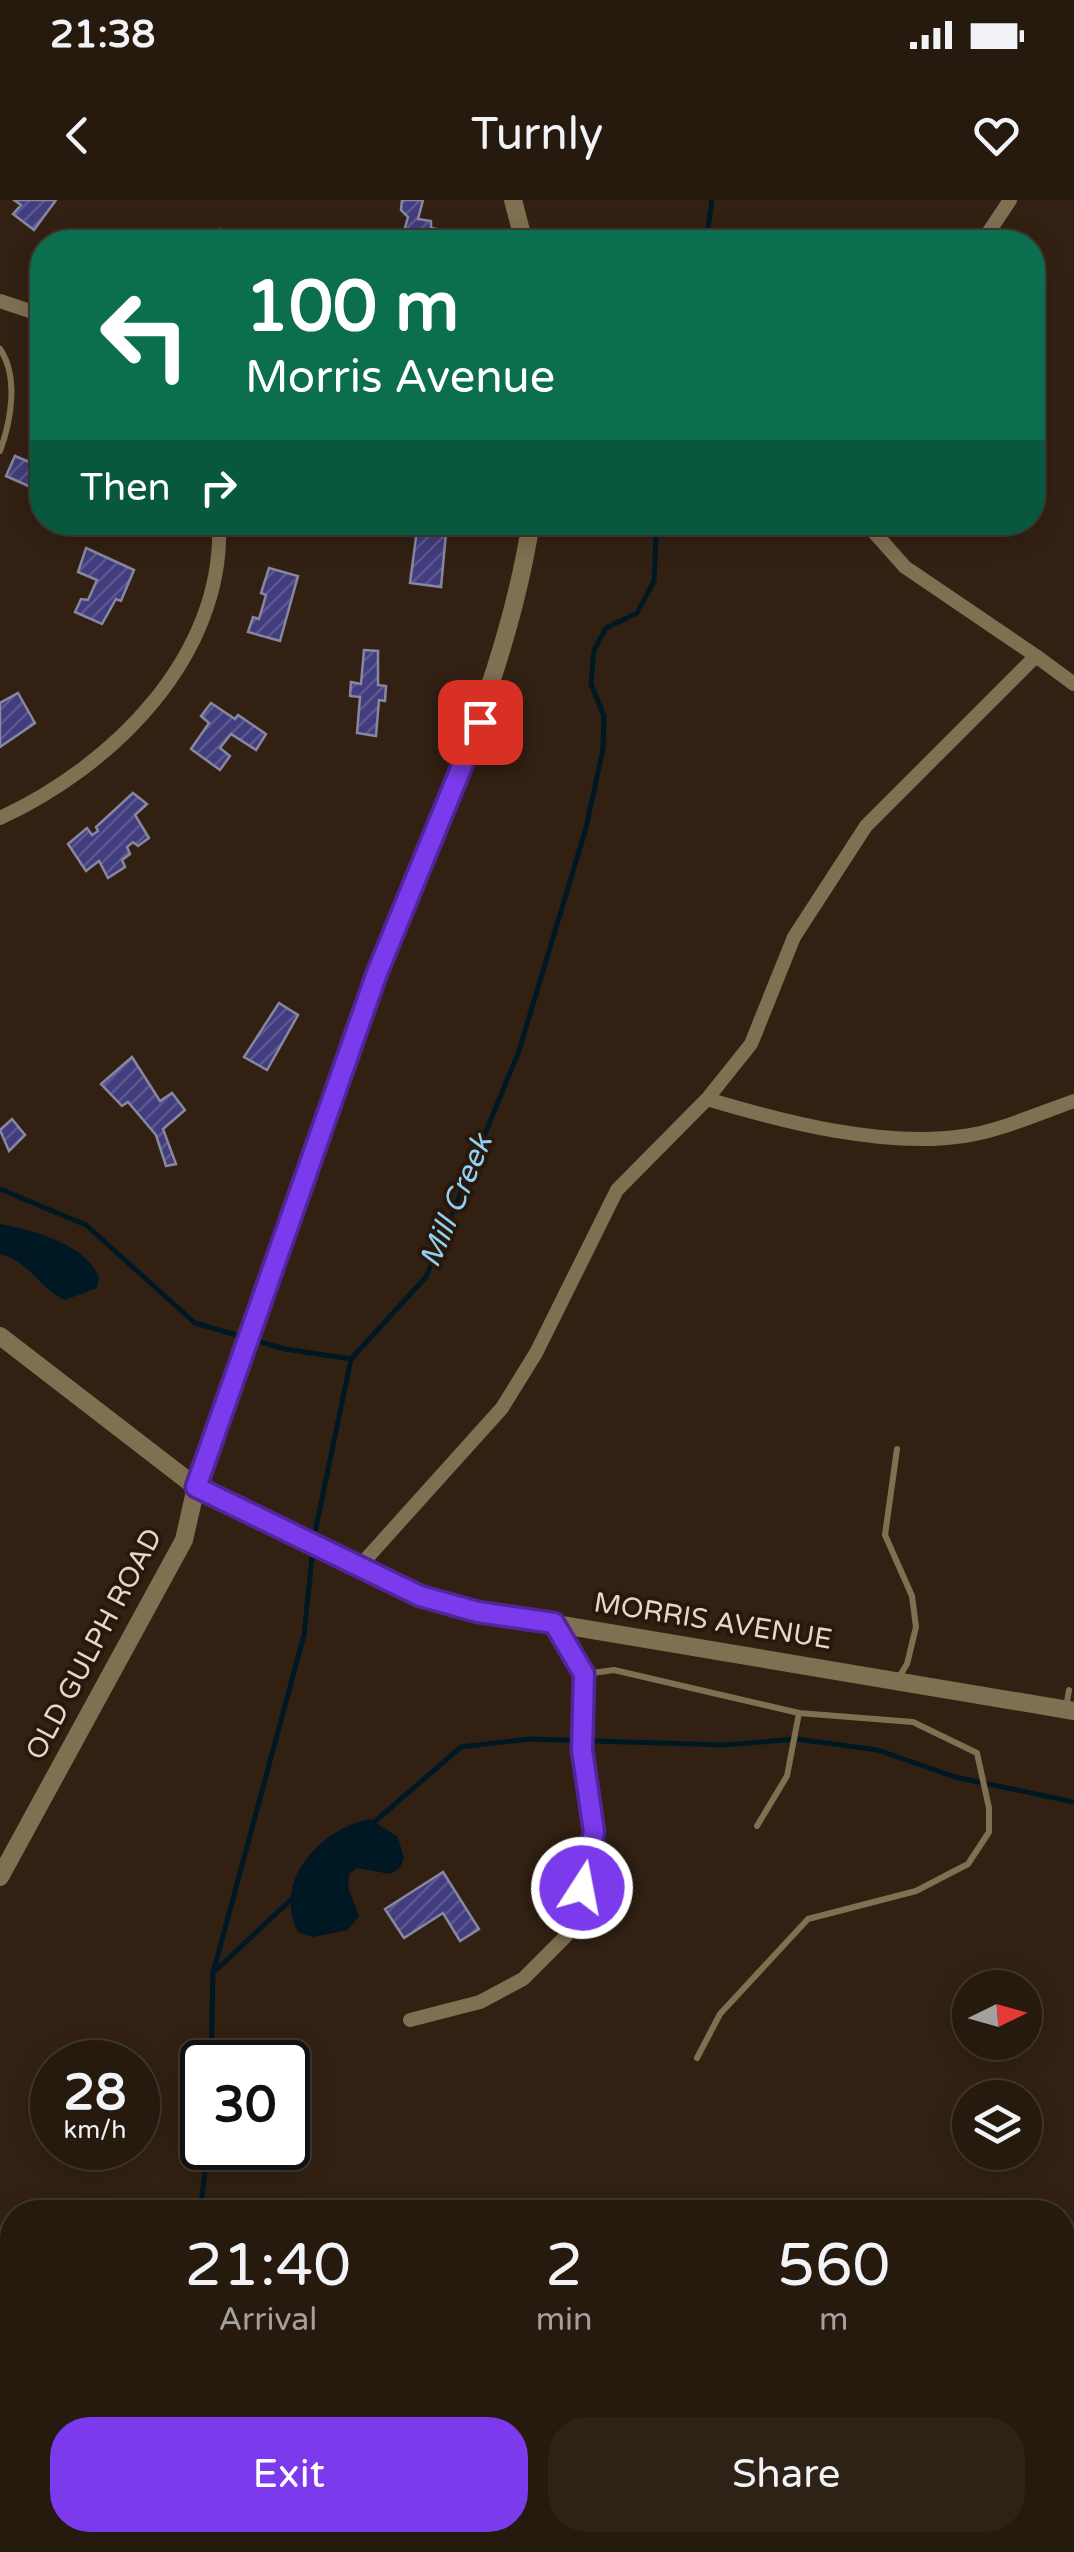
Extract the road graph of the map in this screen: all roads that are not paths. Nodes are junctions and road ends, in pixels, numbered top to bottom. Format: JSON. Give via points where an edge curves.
{"nodes":[{"id":1,"x":513,"y":200,"type":"edge"},
{"id":2,"x":1010,"y":200,"type":"edge"},
{"id":3,"x":521,"y":230,"type":"edge"},
{"id":4,"x":990,"y":230,"type":"edge"},
{"id":5,"x":0,"y":301,"type":"edge"},
{"id":6,"x":30,"y":311,"type":"edge"},
{"id":7,"x":0,"y":348,"type":"edge"},
{"id":8,"x":0,"y":451,"type":"edge"},
{"id":9,"x":219,"y":535,"type":"edge"},
{"id":10,"x":529,"y":535,"type":"edge"},
{"id":11,"x":876,"y":535,"type":"edge"},
{"id":12,"x":1036,"y":656,"type":"junction"},
{"id":13,"x":1074,"y":684,"type":"edge"},
{"id":14,"x":0,"y":818,"type":"edge"},
{"id":15,"x":708,"y":1099,"type":"junction"},
{"id":16,"x":1074,"y":1102,"type":"edge"},
{"id":17,"x":0,"y":1336,"type":"edge"},
{"id":18,"x":897,"y":1448,"type":"dead end"},
{"id":19,"x":196,"y":1487,"type":"junction"},
{"id":20,"x":358,"y":1568,"type":"junction"},
{"id":21,"x":554,"y":1623,"type":"junction"},
{"id":22,"x":584,"y":1674,"type":"junction"},
{"id":23,"x":897,"y":1679,"type":"junction"},
{"id":24,"x":1070,"y":1703,"type":"edge"},
{"id":25,"x":799,"y":1713,"type":"junction"},
{"id":26,"x":757,"y":1826,"type":"dead end"},
{"id":27,"x":0,"y":1878,"type":"edge"},
{"id":28,"x":410,"y":2020,"type":"dead end"},
{"id":29,"x":697,"y":2058,"type":"dead end"}],
"edges":[{"from":1,"to":3,"type":"street"},
{"from":2,"to":4,"type":"street"},
{"from":5,"to":6,"type":"street"},
{"from":7,"to":8,"type":"lane","via":[[9,373],[11,418]]},
{"from":9,"to":14,"type":"street","via":[[202,616],[171,681],[106,751],[46,797]]},
{"from":10,"to":19,"type":"street","name":"OLD GULPH ROAD","via":[[520,590],[480,722],[377,973]]},
{"from":11,"to":12,"type":"street","via":[[905,568]]},
{"from":12,"to":13,"type":"street"},
{"from":12,"to":15,"type":"street","via":[[866,826],[794,937],[751,1044]]},
{"from":15,"to":16,"type":"street","via":[[827,1129],[964,1136]]},
{"from":15,"to":20,"type":"street","via":[[616,1190],[502,1408]]},
{"from":17,"to":19,"type":"street","name":"MORRIS AVENUE"},
{"from":18,"to":23,"type":"lane","via":[[885,1535],[912,1596],[916,1627]]},
{"from":19,"to":20,"type":"street","name":"MORRIS AVENUE"},
{"from":19,"to":27,"type":"street","name":"OLD GULPH ROAD","via":[[184,1540]]},
{"from":20,"to":21,"type":"street","name":"MORRIS AVENUE","via":[[444,1605]]},
{"from":21,"to":22,"type":"street"},
{"from":21,"to":23,"type":"street","name":"MORRIS AVENUE"},
{"from":22,"to":25,"type":"lane","via":[[614,1670]]},
{"from":22,"to":28,"type":"street","via":[[582,1750],[594,1832],[566,1936],[523,1979],[480,2002]]},
{"from":23,"to":24,"type":"street","name":"MORRIS AVENUE"},
{"from":25,"to":26,"type":"lane","via":[[787,1776]]},
{"from":25,"to":29,"type":"lane","via":[[912,1722],[977,1753],[989,1832],[968,1864],[916,1891],[808,1919],[720,2014]]}]}
